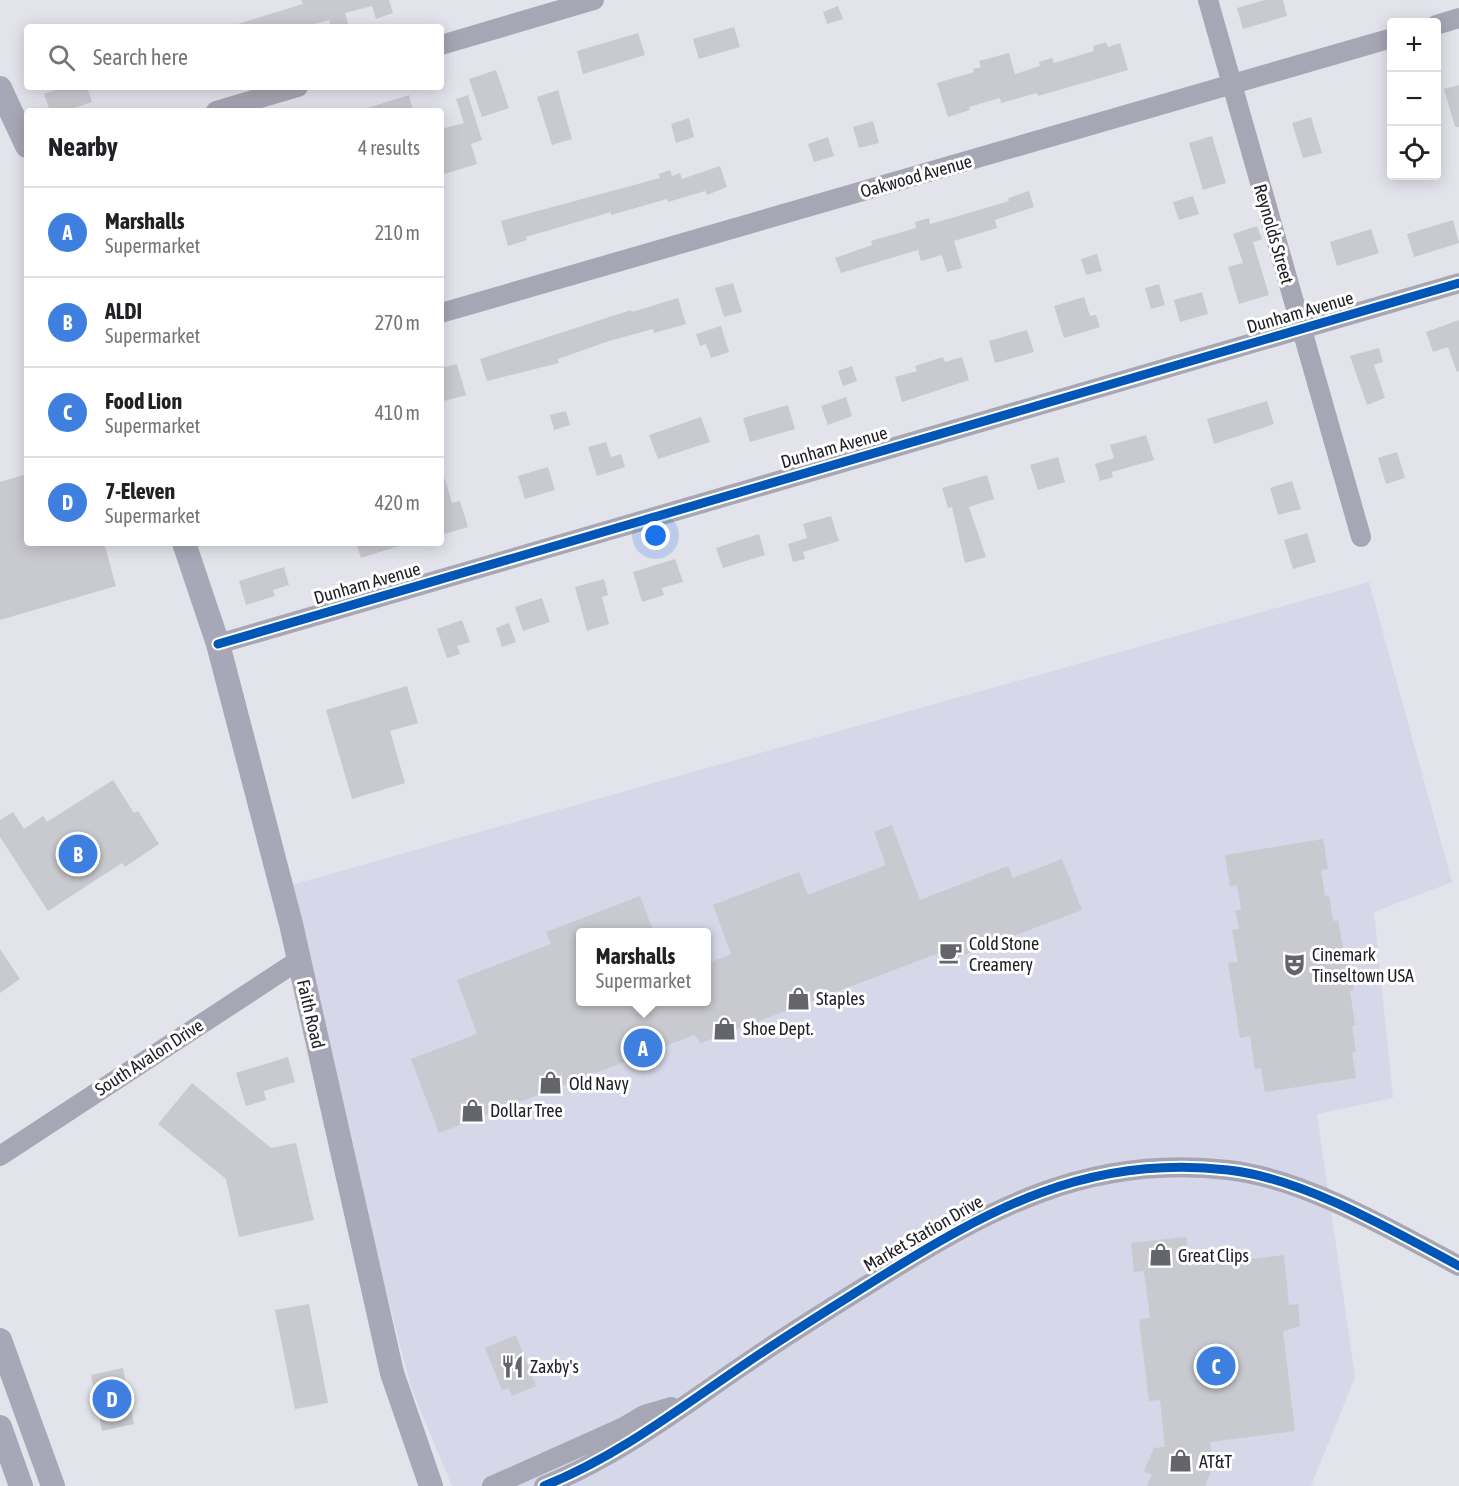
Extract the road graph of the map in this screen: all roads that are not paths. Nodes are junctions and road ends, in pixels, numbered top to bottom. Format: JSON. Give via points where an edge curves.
{"nodes":[{"id":1,"x":594,"y":0,"type":"edge"},
{"id":2,"x":1208,"y":0,"type":"edge"},
{"id":3,"x":1459,"y":18,"type":"edge"},
{"id":4,"x":1441,"y":24,"type":"edge"},
{"id":5,"x":1387,"y":39,"type":"edge"},
{"id":6,"x":444,"y":44,"type":"edge"},
{"id":7,"x":1232,"y":84,"type":"junction"},
{"id":8,"x":0,"y":88,"type":"edge"},
{"id":9,"x":287,"y":90,"type":"edge"},
{"id":10,"x":226,"y":108,"type":"edge"},
{"id":11,"x":24,"y":140,"type":"edge"},
{"id":12,"x":1459,"y":283,"type":"edge"},
{"id":13,"x":444,"y":312,"type":"edge"},
{"id":14,"x":1301,"y":329,"type":"junction"},
{"id":15,"x":1361,"y":537,"type":"dead end"},
{"id":16,"x":185,"y":546,"type":"edge"},
{"id":17,"x":218,"y":644,"type":"junction"},
{"id":18,"x":299,"y":960,"type":"junction"},
{"id":19,"x":0,"y":1156,"type":"edge"},
{"id":20,"x":1459,"y":1266,"type":"edge"},
{"id":21,"x":0,"y":1340,"type":"edge"},
{"id":22,"x":688,"y":1403,"type":"junction"},
{"id":23,"x":0,"y":1427,"type":"edge"},
{"id":24,"x":21,"y":1486,"type":"edge"},
{"id":25,"x":52,"y":1486,"type":"edge"},
{"id":26,"x":430,"y":1486,"type":"edge"},
{"id":27,"x":492,"y":1486,"type":"edge"},
{"id":28,"x":544,"y":1486,"type":"edge"}],
"edges":[{"from":1,"to":6,"type":"street"},
{"from":2,"to":7,"type":"street","name":"Reynolds Street"},
{"from":3,"to":4,"type":"street"},
{"from":5,"to":7,"type":"street","name":"Oakwood Avenue"},
{"from":7,"to":13,"type":"street","name":"Oakwood Avenue"},
{"from":7,"to":14,"type":"street","name":"Reynolds Street"},
{"from":8,"to":11,"type":"main road"},
{"from":9,"to":10,"type":"street"},
{"from":12,"to":14,"type":"street","name":"Dunham Avenue"},
{"from":14,"to":15,"type":"street","name":"Reynolds Street"},
{"from":14,"to":17,"type":"street","name":"Dunham Avenue"},
{"from":16,"to":17,"type":"main road","name":"Faith Road"},
{"from":17,"to":18,"type":"main road","name":"Faith Road"},
{"from":18,"to":19,"type":"street","name":"South Avalon Drive"},
{"from":18,"to":26,"type":"main road","name":"Faith Road","via":[[385,1345]]},
{"from":20,"to":22,"type":"street","name":"Market Station Drive","via":[[1296,1187],[1229,1170],[1113,1171],[1052,1188],[952,1232]]},
{"from":21,"to":25,"type":"main road"},
{"from":22,"to":27,"type":"street","name":"Market Station Drive","via":[[644,1415]]},
{"from":22,"to":28,"type":"street","name":"Market Station Drive","via":[[611,1456]]},
{"from":23,"to":24,"type":"main road"}]}
